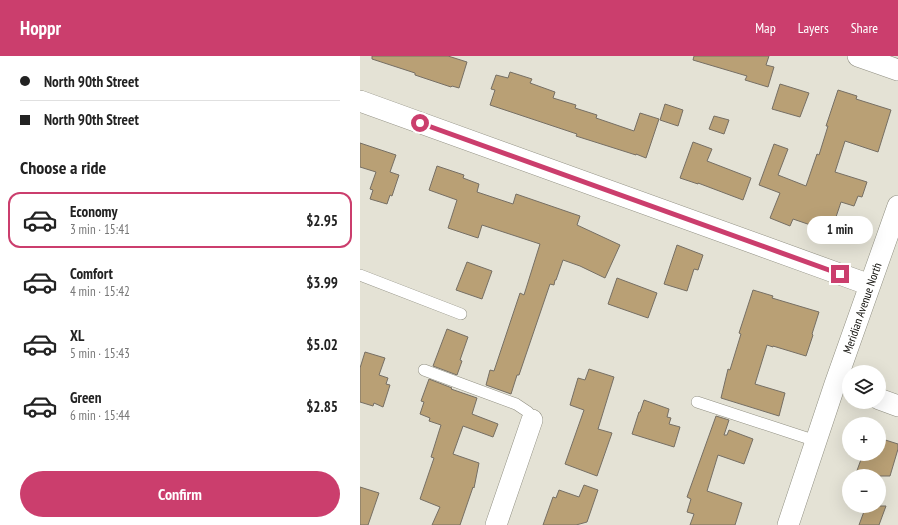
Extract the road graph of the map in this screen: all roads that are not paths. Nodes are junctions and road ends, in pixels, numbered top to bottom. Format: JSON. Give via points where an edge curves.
{"nodes":[{"id":1,"x":858,"y":56,"type":"edge"},
{"id":2,"x":898,"y":70,"type":"edge"},
{"id":3,"x":360,"y":101,"type":"edge"},
{"id":4,"x":898,"y":206,"type":"edge"},
{"id":5,"x":360,"y":275,"type":"edge"},
{"id":6,"x":870,"y":285,"type":"junction"},
{"id":7,"x":461,"y":314,"type":"dead end"},
{"id":8,"x":848,"y":365,"type":"edge"},
{"id":9,"x":424,"y":370,"type":"dead end"},
{"id":10,"x":842,"y":386,"type":"edge"},
{"id":11,"x":697,"y":402,"type":"dead end"},
{"id":12,"x":886,"y":402,"type":"edge"},
{"id":13,"x":898,"y":406,"type":"edge"},
{"id":14,"x":532,"y":420,"type":"joint"},
{"id":15,"x":816,"y":442,"type":"junction"},
{"id":16,"x":496,"y":525,"type":"edge"},
{"id":17,"x":788,"y":525,"type":"edge"}],
"edges":[{"from":1,"to":2,"type":"street"},
{"from":3,"to":6,"type":"street"},
{"from":4,"to":6,"type":"street","name":"Meridian Avenue North"},
{"from":5,"to":7,"type":"lane"},
{"from":6,"to":8,"type":"street","name":"Meridian Avenue North"},
{"from":9,"to":14,"type":"lane","via":[[516,404],[528,412]]},
{"from":10,"to":15,"type":"street","name":"Meridian Avenue North"},
{"from":11,"to":15,"type":"lane"},
{"from":12,"to":13,"type":"street"},
{"from":14,"to":16,"type":"street"},
{"from":15,"to":17,"type":"street","name":"Meridian Avenue North"}]}
